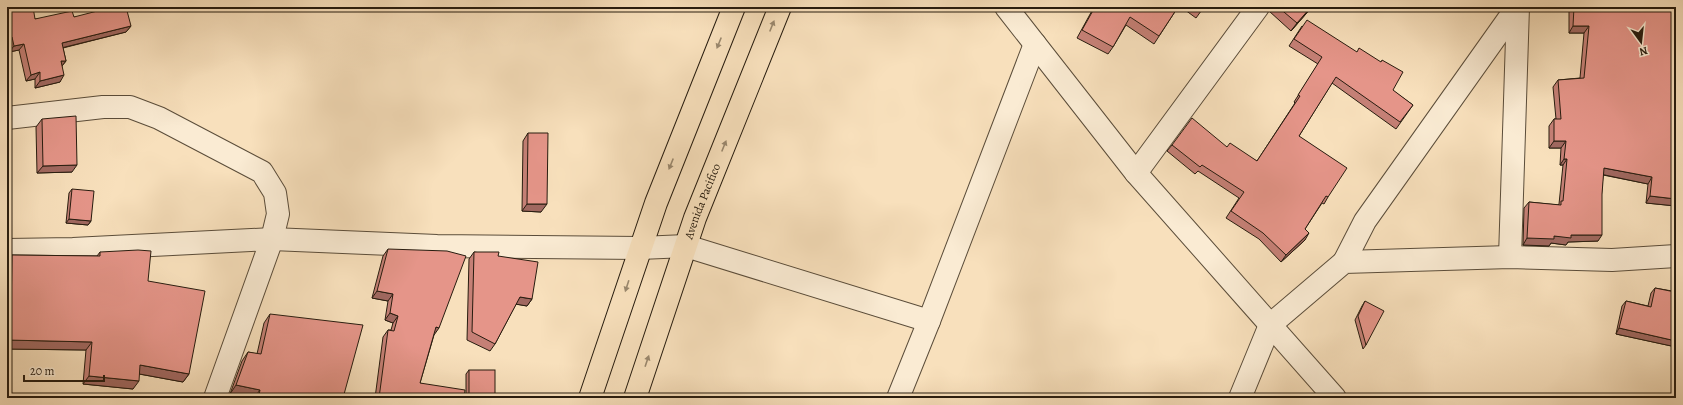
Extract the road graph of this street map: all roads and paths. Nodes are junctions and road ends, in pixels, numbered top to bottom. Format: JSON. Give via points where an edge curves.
{"nodes":[{"id":1,"x":734,"y":7,"type":"edge"},
{"id":2,"x":780,"y":7,"type":"edge"},
{"id":3,"x":1007,"y":7,"type":"edge"},
{"id":4,"x":1258,"y":7,"type":"edge"},
{"id":5,"x":1517,"y":7,"type":"edge"},
{"id":6,"x":1035,"y":44,"type":"junction"},
{"id":7,"x":7,"y":118,"type":"edge"},
{"id":8,"x":1136,"y":173,"type":"junction"},
{"id":9,"x":272,"y":239,"type":"junction"},
{"id":10,"x":686,"y":246,"type":"junction"},
{"id":11,"x":640,"y":248,"type":"junction"},
{"id":12,"x":7,"y":250,"type":"edge"},
{"id":13,"x":1510,"y":256,"type":"junction"},
{"id":14,"x":1676,"y":256,"type":"edge"},
{"id":15,"x":1344,"y":262,"type":"junction"},
{"id":16,"x":929,"y":321,"type":"junction"},
{"id":17,"x":1270,"y":325,"type":"junction"},
{"id":18,"x":215,"y":398,"type":"edge"},
{"id":19,"x":590,"y":398,"type":"edge"},
{"id":20,"x":635,"y":398,"type":"edge"},
{"id":21,"x":898,"y":398,"type":"edge"},
{"id":22,"x":1240,"y":398,"type":"edge"},
{"id":23,"x":1335,"y":398,"type":"edge"}],
"edges":[{"from":1,"to":11,"type":"main road","one_way":true},
{"from":10,"to":2,"type":"main road","name":"Avenida Pacifico","one_way":true},
{"from":3,"to":6,"type":"street"},
{"from":4,"to":8,"type":"street"},
{"from":5,"to":13,"type":"street"},
{"from":5,"to":15,"type":"street","via":[[1365,220]]},
{"from":6,"to":8,"type":"street"},
{"from":6,"to":16,"type":"street"},
{"from":7,"to":9,"type":"street","via":[[103,107],[130,107],[159,118],[262,172],[275,193],[278,214]]},
{"from":8,"to":17,"type":"street"},
{"from":9,"to":11,"type":"street","via":[[437,246]]},
{"from":9,"to":12,"type":"street"},
{"from":9,"to":18,"type":"street"},
{"from":10,"to":11,"type":"street"},
{"from":10,"to":16,"type":"street"},
{"from":20,"to":10,"type":"main road","name":"Avenida Pacifico","one_way":true},
{"from":11,"to":19,"type":"main road","one_way":true},
{"from":13,"to":14,"type":"street","via":[[1612,260]]},
{"from":13,"to":15,"type":"street"},
{"from":15,"to":17,"type":"street"},
{"from":16,"to":21,"type":"street"},
{"from":17,"to":22,"type":"street"},
{"from":17,"to":23,"type":"street"}]}
